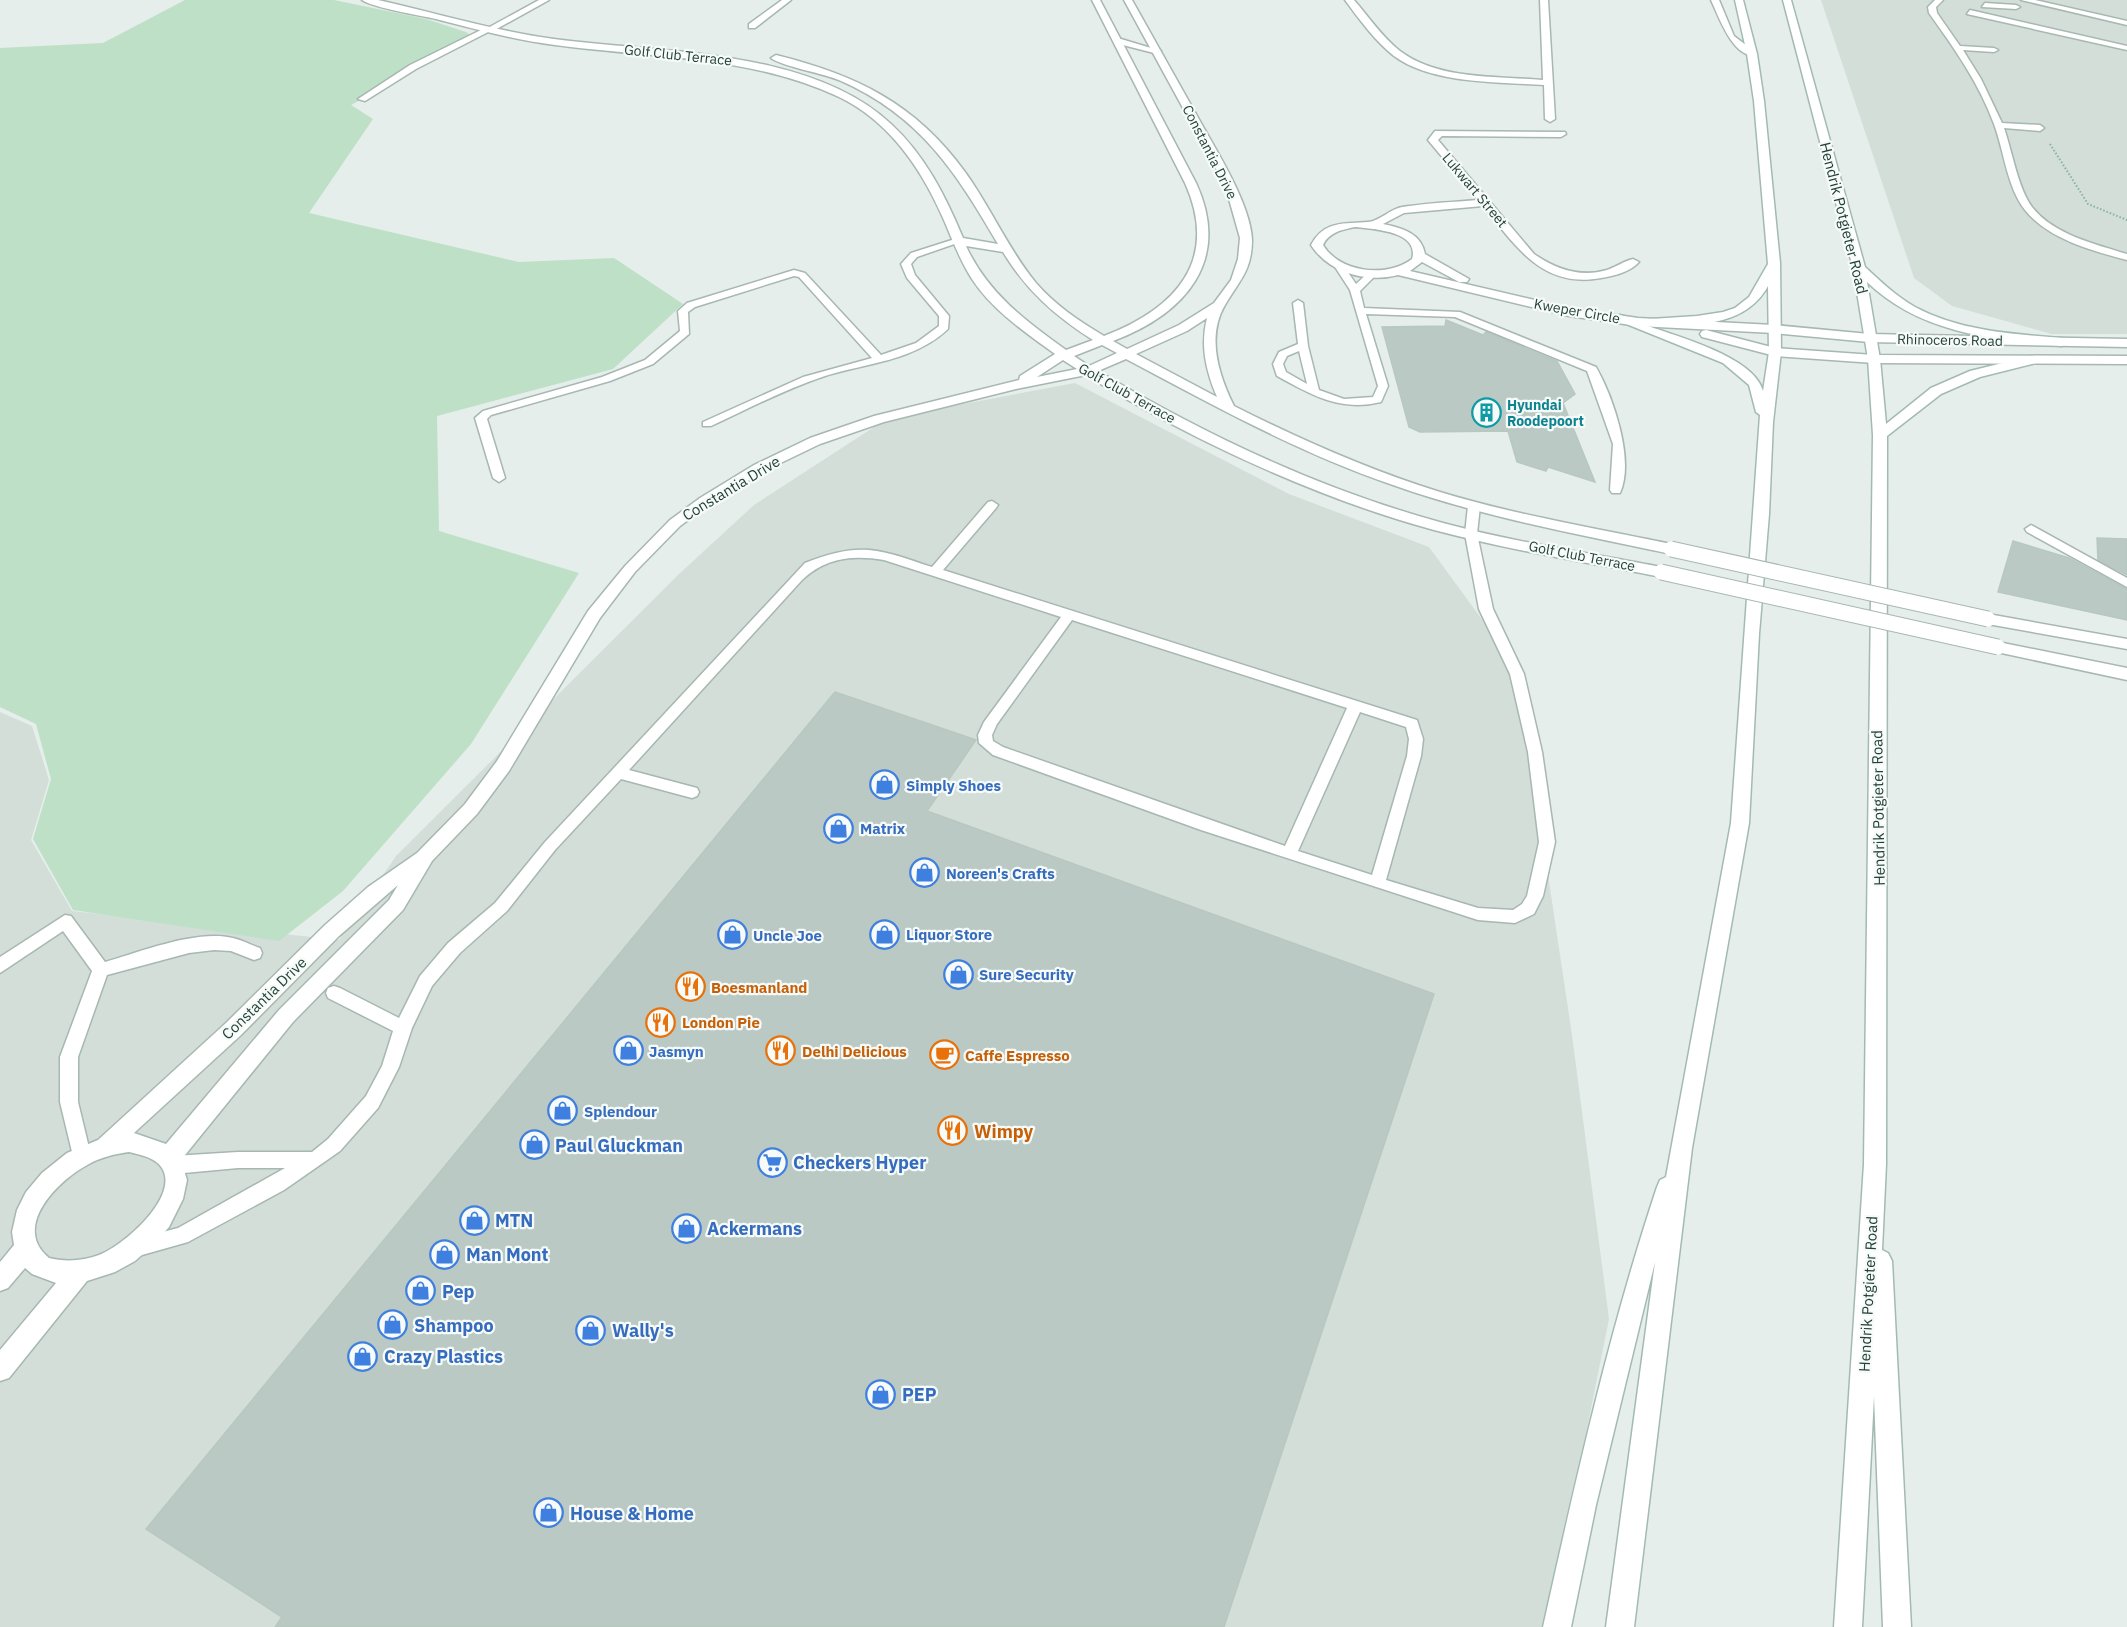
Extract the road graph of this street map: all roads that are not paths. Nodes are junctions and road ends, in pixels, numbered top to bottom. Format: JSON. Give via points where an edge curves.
{"nodes":[{"id":1,"x":366,"y":0,"type":"edge"},
{"id":2,"x":545,"y":0,"type":"edge"},
{"id":3,"x":787,"y":0,"type":"edge"},
{"id":4,"x":1096,"y":0,"type":"edge"},
{"id":5,"x":1128,"y":0,"type":"edge"},
{"id":6,"x":1349,"y":0,"type":"edge"},
{"id":7,"x":1544,"y":0,"type":"edge"},
{"id":8,"x":1715,"y":0,"type":"edge"},
{"id":9,"x":1739,"y":0,"type":"edge"},
{"id":10,"x":1787,"y":0,"type":"edge"},
{"id":11,"x":1939,"y":0,"type":"edge"},
{"id":12,"x":2025,"y":0,"type":"edge"},
{"id":13,"x":1985,"y":5,"type":"dead end"},
{"id":14,"x":2016,"y":7,"type":"dead end"},
{"id":15,"x":1970,"y":12,"type":"dead end"},
{"id":16,"x":484,"y":16,"type":"dead end"},
{"id":17,"x":506,"y":21,"type":"junction"},
{"id":18,"x":2127,"y":23,"type":"edge"},
{"id":19,"x":752,"y":27,"type":"dead end"},
{"id":20,"x":490,"y":29,"type":"junction"},
{"id":21,"x":1146,"y":31,"type":"junction"},
{"id":22,"x":1118,"y":41,"type":"junction"},
{"id":23,"x":682,"y":43,"type":"dead end"},
{"id":24,"x":1960,"y":48,"type":"junction"},
{"id":25,"x":2124,"y":48,"type":"edge"},
{"id":26,"x":1994,"y":50,"type":"dead end"},
{"id":27,"x":1157,"y":51,"type":"junction"},
{"id":28,"x":1752,"y":54,"type":"junction"},
{"id":29,"x":763,"y":55,"type":"dead end"},
{"id":30,"x":1548,"y":83,"type":"junction"},
{"id":31,"x":362,"y":99,"type":"dead end"},
{"id":32,"x":1550,"y":120,"type":"dead end"},
{"id":33,"x":1999,"y":125,"type":"junction"},
{"id":34,"x":2040,"y":128,"type":"road end"},
{"id":35,"x":1561,"y":134,"type":"dead end"},
{"id":36,"x":1485,"y":203,"type":"junction"},
{"id":37,"x":1423,"y":209,"type":"junction"},
{"id":38,"x":1372,"y":225,"type":"junction"},
{"id":39,"x":982,"y":228,"type":"junction"},
{"id":40,"x":1402,"y":233,"type":"junction"},
{"id":41,"x":958,"y":241,"type":"junction"},
{"id":42,"x":1007,"y":249,"type":"junction"},
{"id":43,"x":1420,"y":256,"type":"junction"},
{"id":44,"x":2127,"y":257,"type":"edge"},
{"id":45,"x":1633,"y":262,"type":"dead end"},
{"id":46,"x":1774,"y":263,"type":"junction"},
{"id":47,"x":1340,"y":267,"type":"junction"},
{"id":48,"x":1859,"y":268,"type":"junction"},
{"id":49,"x":1397,"y":271,"type":"junction"},
{"id":50,"x":1373,"y":273,"type":"junction"},
{"id":51,"x":1355,"y":290,"type":"junction"},
{"id":52,"x":1486,"y":292,"type":"junction"},
{"id":53,"x":1298,"y":303,"type":"dead end"},
{"id":54,"x":1218,"y":306,"type":"junction"},
{"id":55,"x":1360,"y":311,"type":"junction"},
{"id":56,"x":1620,"y":319,"type":"junction"},
{"id":57,"x":1638,"y":322,"type":"junction"},
{"id":58,"x":1669,"y":325,"type":"junction"},
{"id":59,"x":1774,"y":329,"type":"junction"},
{"id":60,"x":1869,"y":338,"type":"junction"},
{"id":61,"x":1105,"y":341,"type":"junction"},
{"id":62,"x":2061,"y":342,"type":"junction"},
{"id":63,"x":2127,"y":343,"type":"edge"},
{"id":64,"x":1303,"y":346,"type":"junction"},
{"id":65,"x":1775,"y":352,"type":"junction"},
{"id":66,"x":1129,"y":354,"type":"junction"},
{"id":67,"x":1063,"y":356,"type":"junction"},
{"id":68,"x":878,"y":358,"type":"junction"},
{"id":69,"x":1874,"y":359,"type":"junction"},
{"id":70,"x":2031,"y":360,"type":"junction"},
{"id":71,"x":2127,"y":360,"type":"edge"},
{"id":72,"x":1088,"y":371,"type":"junction"},
{"id":73,"x":1016,"y":385,"type":"junction"},
{"id":74,"x":1314,"y":392,"type":"junction"},
{"id":75,"x":1230,"y":410,"type":"junction"},
{"id":76,"x":1766,"y":422,"type":"junction"},
{"id":77,"x":707,"y":423,"type":"dead end"},
{"id":78,"x":1880,"y":435,"type":"junction"},
{"id":79,"x":499,"y":478,"type":"dead end"},
{"id":80,"x":1616,"y":490,"type":"dead end"},
{"id":81,"x":992,"y":505,"type":"dead end"},
{"id":82,"x":1474,"y":506,"type":"junction"},
{"id":83,"x":2031,"y":529,"type":"dead end"},
{"id":84,"x":1471,"y":534,"type":"junction"},
{"id":85,"x":935,"y":572,"type":"junction"},
{"id":86,"x":2127,"y":583,"type":"edge"},
{"id":87,"x":1068,"y":616,"type":"junction"},
{"id":88,"x":2127,"y":644,"type":"edge"},
{"id":89,"x":2127,"y":674,"type":"edge"},
{"id":90,"x":1356,"y":705,"type":"junction"},
{"id":91,"x":619,"y":773,"type":"junction"},
{"id":92,"x":692,"y":792,"type":"dead end"},
{"id":93,"x":1289,"y":854,"type":"junction"},
{"id":94,"x":425,"y":856,"type":"junction"},
{"id":95,"x":1377,"y":883,"type":"junction"},
{"id":96,"x":254,"y":952,"type":"dead end"},
{"id":97,"x":0,"y":966,"type":"edge"},
{"id":98,"x":101,"y":970,"type":"junction"},
{"id":99,"x":334,"y":993,"type":"dead end"},
{"id":100,"x":403,"y":1028,"type":"junction"},
{"id":101,"x":106,"y":1146,"type":"junction"},
{"id":102,"x":1681,"y":1148,"type":"junction"},
{"id":103,"x":82,"y":1156,"type":"junction"},
{"id":104,"x":315,"y":1160,"type":"junction"},
{"id":105,"x":171,"y":1162,"type":"junction"},
{"id":106,"x":1875,"y":1164,"type":"junction"},
{"id":107,"x":134,"y":1248,"type":"junction"},
{"id":108,"x":25,"y":1250,"type":"junction"},
{"id":109,"x":80,"y":1272,"type":"junction"},
{"id":110,"x":0,"y":1280,"type":"edge"},
{"id":111,"x":0,"y":1369,"type":"edge"},
{"id":112,"x":1557,"y":1627,"type":"edge"},
{"id":113,"x":1620,"y":1627,"type":"edge"},
{"id":114,"x":1848,"y":1627,"type":"edge"},
{"id":115,"x":1897,"y":1627,"type":"edge"}],
"edges":[{"from":1,"to":20,"type":"street","name":"Golf Club Terrace"},
{"from":2,"to":17,"type":"street"},
{"from":3,"to":19,"type":"lane"},
{"from":4,"to":22,"type":"street","name":"Constantia Drive"},
{"from":5,"to":21,"type":"street","name":"Constantia Drive"},
{"from":6,"to":30,"type":"street","via":[[1398,54],[1411,62],[1440,71]]},
{"from":7,"to":30,"type":"street"},
{"from":8,"to":28,"type":"lane","via":[[1731,37]]},
{"from":9,"to":28,"type":"street"},
{"from":10,"to":48,"type":"street","name":"Hendrik Potgieter Road"},
{"from":11,"to":24,"type":"lane","via":[[1932,7],[1933,13]]},
{"from":12,"to":18,"type":"lane"},
{"from":13,"to":14,"type":"lane"},
{"from":15,"to":25,"type":"lane"},
{"from":16,"to":17,"type":"street","name":"Golf Club Terrace"},
{"from":17,"to":20,"type":"street"},
{"from":17,"to":23,"type":"street","name":"Golf Club Terrace","via":[[579,36]]},
{"from":20,"to":31,"type":"lane","via":[[413,67]]},
{"from":20,"to":41,"type":"street","name":"Golf Club Terrace","via":[[558,43],[708,55],[770,68],[836,92],[864,107],[894,131],[942,204]]},
{"from":21,"to":22,"type":"lane"},
{"from":21,"to":27,"type":"street","name":"Constantia Drive"},
{"from":22,"to":27,"type":"lane"},
{"from":22,"to":61,"type":"street","name":"Constantia Drive","via":[[1193,189],[1204,238],[1190,278],[1169,306],[1144,324]]},
{"from":24,"to":26,"type":"lane"},
{"from":24,"to":33,"type":"lane"},
{"from":27,"to":54,"type":"street","name":"Constantia Drive","via":[[1230,185],[1246,238],[1236,280]]},
{"from":28,"to":46,"type":"street"},
{"from":29,"to":39,"type":"street","name":"Golf Club Terrace","via":[[838,76],[888,100],[916,121],[939,144],[980,204]]},
{"from":30,"to":32,"type":"street"},
{"from":33,"to":34,"type":"lane"},
{"from":33,"to":44,"type":"lane","via":[[2028,207],[2045,224],[2076,240]]},
{"from":35,"to":36,"type":"street","name":"Lukwart Street","via":[[1436,135],[1433,140]]},
{"from":36,"to":37,"type":"street"},
{"from":36,"to":45,"type":"street","name":"Lukwart Street","via":[[1530,256],[1549,268],[1584,277],[1609,273]]},
{"from":37,"to":38,"type":"street","via":[[1402,210]]},
{"from":37,"to":40,"type":"street","via":[[1410,214]]},
{"from":38,"to":40,"type":"street","name":"Kweper Circle"},
{"from":38,"to":47,"type":"street","name":"Kweper Circle","via":[[1340,226],[1320,237],[1319,253]]},
{"from":39,"to":41,"type":"street"},
{"from":39,"to":42,"type":"street","name":"Golf Club Terrace"},
{"from":40,"to":43,"type":"street","name":"Kweper Circle","via":[[1413,240]]},
{"from":41,"to":42,"type":"street"},
{"from":41,"to":67,"type":"street","name":"Golf Club Terrace","via":[[977,281]]},
{"from":41,"to":68,"type":"lane","via":[[914,255],[906,264],[910,276],[944,316],[944,327],[920,347]]},
{"from":42,"to":61,"type":"street","name":"Golf Club Terrace","via":[[1039,293]]},
{"from":43,"to":49,"type":"street","name":"Kweper Circle","via":[[1415,263]]},
{"from":43,"to":52,"type":"street","name":"Kweper Circle"},
{"from":46,"to":57,"type":"street","via":[[1756,297],[1741,309],[1703,319]]},
{"from":46,"to":59,"type":"street"},
{"from":47,"to":50,"type":"street","name":"Kweper Circle"},
{"from":47,"to":51,"type":"lane"},
{"from":48,"to":60,"type":"street","name":"Hendrik Potgieter Road"},
{"from":48,"to":62,"type":"street","via":[[1890,297],[1944,325],[1986,335]]},
{"from":49,"to":50,"type":"street","name":"Kweper Circle"},
{"from":49,"to":52,"type":"street","name":"Kweper Circle"},
{"from":50,"to":51,"type":"lane"},
{"from":51,"to":55,"type":"lane"},
{"from":52,"to":56,"type":"street","name":"Kweper Circle","via":[[1569,312]]},
{"from":53,"to":64,"type":"lane"},
{"from":54,"to":66,"type":"street","name":"Constantia Drive"},
{"from":54,"to":75,"type":"street","via":[[1209,338],[1210,354],[1214,378]]},
{"from":55,"to":74,"type":"lane","via":[[1383,386],[1377,400],[1354,404],[1328,400]]},
{"from":55,"to":80,"type":"lane","via":[[1456,314],[1588,366],[1619,444]]},
{"from":56,"to":57,"type":"street","name":"Kweper Circle"},
{"from":56,"to":76,"type":"street","via":[[1728,360],[1755,384]]},
{"from":57,"to":58,"type":"street","name":"Kweper Circle"},
{"from":58,"to":59,"type":"street","name":"Kweper Circle"},
{"from":58,"to":65,"type":"street","name":"Kweper Circle"},
{"from":59,"to":60,"type":"street","name":"Rhinoceros Road"},
{"from":59,"to":65,"type":"street"},
{"from":60,"to":62,"type":"street","name":"Rhinoceros Road"},
{"from":60,"to":69,"type":"street","name":"Hendrik Potgieter Road"},
{"from":61,"to":66,"type":"street","name":"Golf Club Terrace"},
{"from":61,"to":67,"type":"street","name":"Constantia Drive"},
{"from":62,"to":63,"type":"street","name":"Rhinoceros Road"},
{"from":64,"to":74,"type":"lane"},
{"from":64,"to":74,"type":"lane","via":[[1283,354],[1278,364],[1281,375]]},
{"from":65,"to":69,"type":"street","name":"Rhinoceros Road"},
{"from":65,"to":76,"type":"street"},
{"from":66,"to":72,"type":"street","name":"Constantia Drive"},
{"from":66,"to":75,"type":"street","name":"Golf Club Terrace"},
{"from":67,"to":72,"type":"street","name":"Golf Club Terrace"},
{"from":67,"to":73,"type":"street","name":"Constantia Drive"},
{"from":68,"to":77,"type":"lane","via":[[801,382]]},
{"from":68,"to":79,"type":"lane","via":[[802,275],[794,273],[691,305],[683,311],[685,332],[650,362],[606,379],[487,413],[482,418]]},
{"from":69,"to":70,"type":"street","name":"Rhinoceros Road"},
{"from":69,"to":78,"type":"street","name":"Hendrik Potgieter Road"},
{"from":70,"to":71,"type":"street","name":"Rhinoceros Road"},
{"from":70,"to":78,"type":"street","via":[[1975,374],[1936,391]]},
{"from":72,"to":73,"type":"street","name":"Constantia Drive"},
{"from":72,"to":84,"type":"street","name":"Golf Club Terrace","via":[[1262,462],[1393,512]]},
{"from":73,"to":94,"type":"street","name":"Constantia Drive","via":[[879,419],[816,441],[759,468],[675,523],[630,569],[594,615],[503,766],[471,809]]},
{"from":75,"to":82,"type":"street","name":"Golf Club Terrace","via":[[1340,461]]},
{"from":76,"to":102,"type":"street","via":[[1740,823]]},
{"from":78,"to":106,"type":"street","name":"Hendrik Potgieter Road"},
{"from":81,"to":85,"type":"lane"},
{"from":82,"to":84,"type":"lane"},
{"from":82,"to":88,"type":"street","name":"Golf Club Terrace","bridge":true,"via":[[1988,619]]},
{"from":83,"to":86,"type":"lane"},
{"from":84,"to":89,"type":"street","name":"Golf Club Terrace","bridge":true},
{"from":84,"to":95,"type":"lane","via":[[1486,609],[1517,674],[1535,752],[1547,842],[1535,896],[1528,909],[1515,917],[1495,917]]},
{"from":85,"to":87,"type":"lane"},
{"from":85,"to":91,"type":"lane","via":[[906,561],[857,552],[826,557],[809,566]]},
{"from":87,"to":90,"type":"lane"},
{"from":87,"to":93,"type":"lane","via":[[991,722],[986,742],[998,752]]},
{"from":90,"to":93,"type":"lane"},
{"from":90,"to":95,"type":"lane","via":[[1412,724],[1416,739]]},
{"from":91,"to":92,"type":"lane"},
{"from":91,"to":100,"type":"lane","via":[[550,846],[501,907],[454,948],[426,981]]},
{"from":93,"to":95,"type":"lane"},
{"from":94,"to":101,"type":"street","name":"Constantia Drive","via":[[395,875],[342,922]]},
{"from":94,"to":105,"type":"street","name":"Constantia Drive","via":[[396,905],[286,1016]]},
{"from":96,"to":98,"type":"lane","via":[[214,943]]},
{"from":97,"to":98,"type":"lane","via":[[65,921]]},
{"from":98,"to":103,"type":"lane","via":[[69,1057],[69,1102]]},
{"from":99,"to":100,"type":"lane"},
{"from":100,"to":104,"type":"lane","via":[[390,1067],[372,1102],[334,1145]]},
{"from":101,"to":103,"type":"street"},
{"from":101,"to":105,"type":"street","via":[[149,1144],[164,1152]]},
{"from":102,"to":112,"type":"street","via":[[1639,1275]]},
{"from":102,"to":113,"type":"street"},
{"from":103,"to":108,"type":"street","via":[[60,1170],[28,1210],[23,1230]]},
{"from":104,"to":105,"type":"lane"},
{"from":104,"to":107,"type":"lane","via":[[181,1236]]},
{"from":105,"to":107,"type":"street","via":[[176,1182],[170,1204],[155,1228]]},
{"from":106,"to":114,"type":"street","name":"Hendrik Potgieter Road"},
{"from":106,"to":115,"type":"street"},
{"from":107,"to":109,"type":"street","via":[[107,1264]]},
{"from":108,"to":109,"type":"street","via":[[35,1264],[55,1272]]},
{"from":108,"to":110,"type":"street"},
{"from":109,"to":111,"type":"street"}]}
